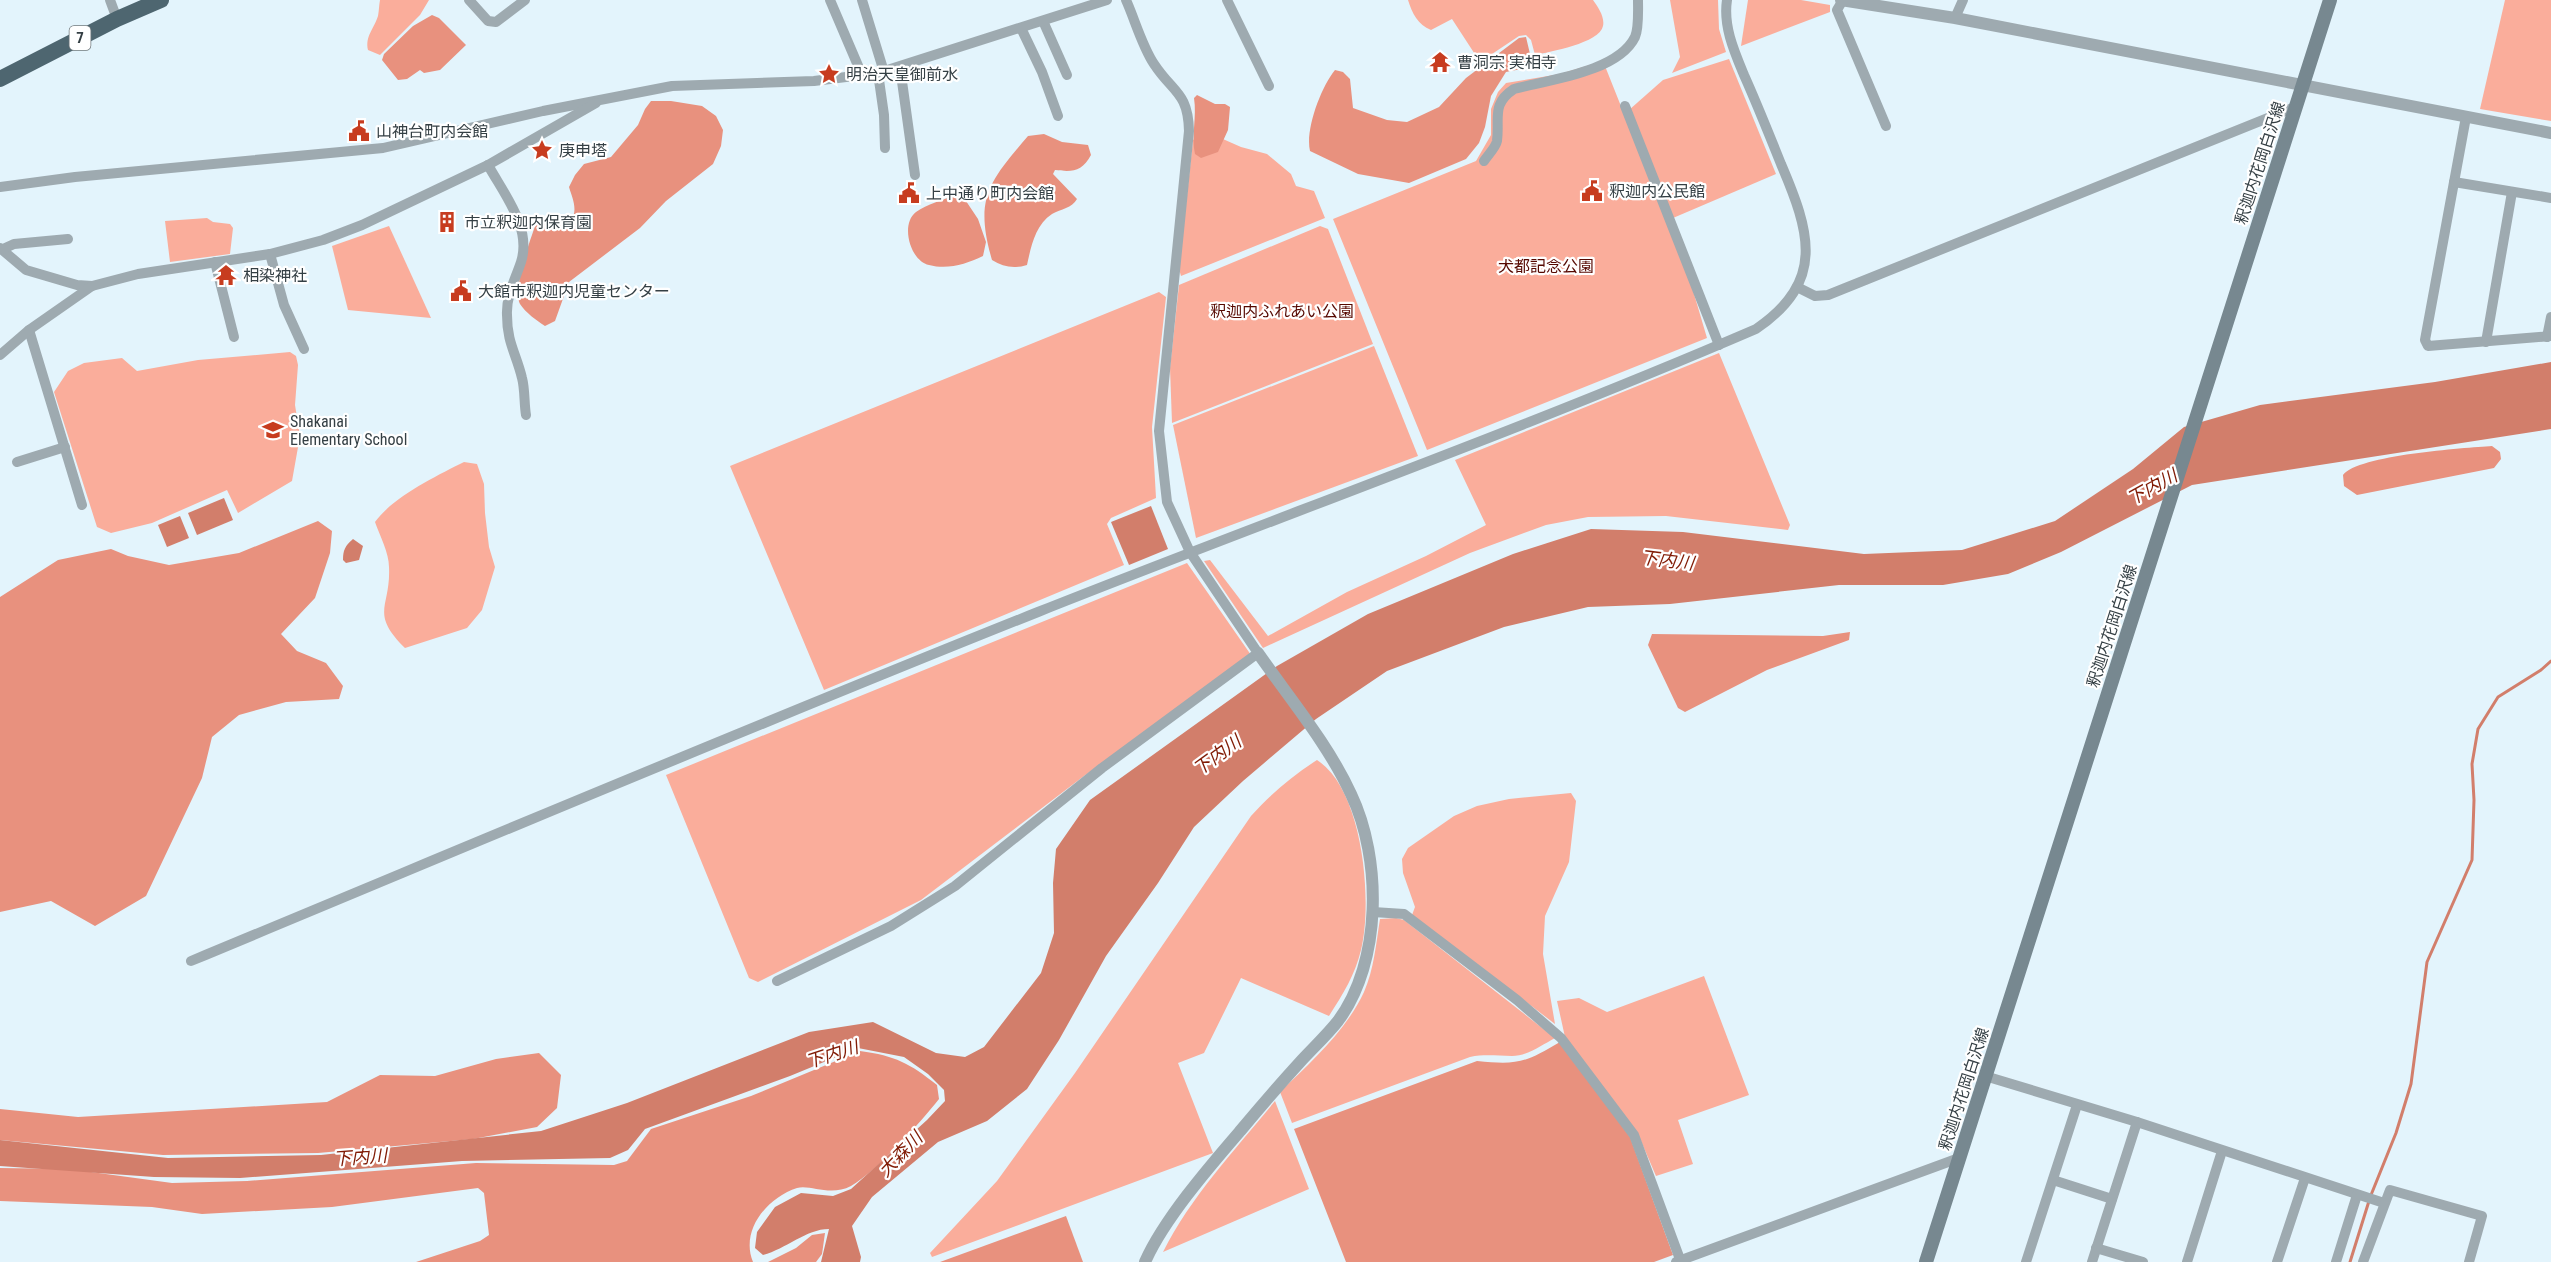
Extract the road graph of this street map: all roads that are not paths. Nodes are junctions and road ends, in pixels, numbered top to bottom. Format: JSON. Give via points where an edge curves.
{"nodes":[{"id":1,"x":110,"y":0,"type":"edge"},
{"id":2,"x":161,"y":0,"type":"edge"},
{"id":3,"x":469,"y":0,"type":"edge"},
{"id":4,"x":525,"y":0,"type":"edge"},
{"id":5,"x":830,"y":0,"type":"edge"},
{"id":6,"x":862,"y":0,"type":"edge"},
{"id":7,"x":1107,"y":0,"type":"edge"},
{"id":8,"x":1126,"y":0,"type":"edge"},
{"id":9,"x":1227,"y":0,"type":"edge"},
{"id":10,"x":1638,"y":0,"type":"edge"},
{"id":11,"x":1727,"y":0,"type":"edge"},
{"id":12,"x":1842,"y":0,"type":"edge"},
{"id":13,"x":1963,"y":0,"type":"edge"},
{"id":14,"x":2330,"y":0,"type":"edge"},
{"id":15,"x":1955,"y":18,"type":"junction"},
{"id":16,"x":117,"y":19,"type":"junction"},
{"id":17,"x":1043,"y":21,"type":"junction"},
{"id":18,"x":1021,"y":28,"type":"junction"},
{"id":19,"x":900,"y":67,"type":"junction"},
{"id":20,"x":881,"y":73,"type":"junction"},
{"id":21,"x":862,"y":75,"type":"junction"},
{"id":22,"x":1067,"y":75,"type":"dead end"},
{"id":23,"x":0,"y":79,"type":"edge"},
{"id":24,"x":1269,"y":86,"type":"dead end"},
{"id":25,"x":2303,"y":86,"type":"junction"},
{"id":26,"x":601,"y":100,"type":"junction"},
{"id":27,"x":1624,"y":106,"type":"dead end"},
{"id":28,"x":2295,"y":107,"type":"junction"},
{"id":29,"x":1058,"y":116,"type":"dead end"},
{"id":30,"x":2466,"y":117,"type":"junction"},
{"id":31,"x":1886,"y":126,"type":"dead end"},
{"id":32,"x":2551,"y":133,"type":"edge"},
{"id":33,"x":885,"y":148,"type":"dead end"},
{"id":34,"x":1484,"y":160,"type":"dead end"},
{"id":35,"x":488,"y":165,"type":"junction"},
{"id":36,"x":915,"y":175,"type":"dead end"},
{"id":37,"x":2454,"y":182,"type":"junction"},
{"id":38,"x":0,"y":187,"type":"edge"},
{"id":39,"x":2512,"y":192,"type":"junction"},
{"id":40,"x":2551,"y":198,"type":"edge"},
{"id":41,"x":68,"y":239,"type":"dead end"},
{"id":42,"x":1,"y":248,"type":"edge"},
{"id":43,"x":270,"y":254,"type":"junction"},
{"id":44,"x":215,"y":262,"type":"junction"},
{"id":45,"x":92,"y":286,"type":"junction"},
{"id":46,"x":1797,"y":286,"type":"junction"},
{"id":47,"x":2551,"y":317,"type":"edge"},
{"id":48,"x":29,"y":330,"type":"junction"},
{"id":49,"x":2549,"y":337,"type":"edge"},
{"id":50,"x":234,"y":338,"type":"dead end"},
{"id":51,"x":2486,"y":342,"type":"junction"},
{"id":52,"x":1719,"y":345,"type":"junction"},
{"id":53,"x":304,"y":349,"type":"dead end"},
{"id":54,"x":0,"y":354,"type":"edge"},
{"id":55,"x":525,"y":415,"type":"dead end"},
{"id":56,"x":65,"y":447,"type":"junction"},
{"id":57,"x":17,"y":462,"type":"dead end"},
{"id":58,"x":82,"y":505,"type":"dead end"},
{"id":59,"x":1190,"y":552,"type":"junction"},
{"id":60,"x":1258,"y":653,"type":"junction"},
{"id":61,"x":1373,"y":912,"type":"junction"},
{"id":62,"x":190,"y":961,"type":"dead end"},
{"id":63,"x":777,"y":981,"type":"dead end"},
{"id":64,"x":1985,"y":1076,"type":"junction"},
{"id":65,"x":2077,"y":1105,"type":"junction"},
{"id":66,"x":2137,"y":1122,"type":"junction"},
{"id":67,"x":2222,"y":1151,"type":"junction"},
{"id":68,"x":1959,"y":1158,"type":"junction"},
{"id":69,"x":2305,"y":1178,"type":"junction"},
{"id":70,"x":2053,"y":1180,"type":"junction"},
{"id":71,"x":2360,"y":1196,"type":"junction"},
{"id":72,"x":2112,"y":1199,"type":"junction"},
{"id":73,"x":2380,"y":1201,"type":"junction"},
{"id":74,"x":2096,"y":1248,"type":"junction"},
{"id":75,"x":1679,"y":1261,"type":"edge"},
{"id":76,"x":1144,"y":1262,"type":"edge"},
{"id":77,"x":1926,"y":1262,"type":"edge"},
{"id":78,"x":2026,"y":1262,"type":"edge"},
{"id":79,"x":2092,"y":1262,"type":"edge"},
{"id":80,"x":2143,"y":1262,"type":"edge"},
{"id":81,"x":2187,"y":1262,"type":"edge"},
{"id":82,"x":2277,"y":1262,"type":"edge"},
{"id":83,"x":2336,"y":1262,"type":"edge"},
{"id":84,"x":2363,"y":1262,"type":"edge"},
{"id":85,"x":2469,"y":1262,"type":"edge"}],
"edges":[{"from":1,"to":16,"type":"street"},
{"from":2,"to":16,"type":"highway","number":"7"},
{"from":3,"to":4,"type":"street","via":[[488,21],[496,22]]},
{"from":5,"to":21,"type":"street"},
{"from":6,"to":20,"type":"street"},
{"from":7,"to":17,"type":"street"},
{"from":8,"to":59,"type":"street","via":[[1153,64],[1178,91],[1188,111],[1160,431],[1167,502]]},
{"from":9,"to":24,"type":"street"},
{"from":10,"to":34,"type":"street","via":[[1636,36],[1623,54],[1603,65],[1506,94],[1500,101],[1497,143]]},
{"from":11,"to":46,"type":"street","via":[[1725,15],[1735,53],[1801,211],[1806,241],[1804,270]]},
{"from":12,"to":15,"type":"street"},
{"from":12,"to":31,"type":"street","via":[[1837,10]]},
{"from":13,"to":15,"type":"street"},
{"from":14,"to":25,"type":"main road","name":"釈迦内花岡白沢線"},
{"from":15,"to":25,"type":"street"},
{"from":16,"to":23,"type":"highway","number":"7"},
{"from":17,"to":18,"type":"street"},
{"from":17,"to":22,"type":"street"},
{"from":18,"to":19,"type":"street"},
{"from":18,"to":29,"type":"street"},
{"from":19,"to":20,"type":"street"},
{"from":19,"to":36,"type":"street"},
{"from":20,"to":21,"type":"street"},
{"from":20,"to":33,"type":"street"},
{"from":21,"to":26,"type":"street","via":[[814,81],[672,86]]},
{"from":25,"to":28,"type":"main road","name":"釈迦内花岡白沢線"},
{"from":25,"to":30,"type":"street"},
{"from":26,"to":35,"type":"street"},
{"from":26,"to":38,"type":"street","via":[[374,150]]},
{"from":27,"to":52,"type":"street"},
{"from":28,"to":46,"type":"street","via":[[1828,295],[1815,296]]},
{"from":28,"to":64,"type":"main road","name":"釈迦内花岡白沢線"},
{"from":30,"to":32,"type":"street"},
{"from":30,"to":37,"type":"street"},
{"from":35,"to":43,"type":"street","via":[[362,225]]},
{"from":35,"to":55,"type":"street","via":[[521,225],[525,244],[509,292],[507,312],[508,338],[522,378]]},
{"from":37,"to":39,"type":"street"},
{"from":37,"to":51,"type":"street","via":[[2425,340],[2428,346]]},
{"from":39,"to":40,"type":"street"},
{"from":39,"to":51,"type":"street"},
{"from":41,"to":42,"type":"street"},
{"from":42,"to":45,"type":"street","via":[[26,270]]},
{"from":43,"to":44,"type":"street"},
{"from":43,"to":53,"type":"street","via":[[284,305]]},
{"from":44,"to":45,"type":"street"},
{"from":44,"to":50,"type":"street"},
{"from":45,"to":48,"type":"street"},
{"from":46,"to":52,"type":"street","via":[[1778,314],[1756,329]]},
{"from":47,"to":49,"type":"street"},
{"from":48,"to":54,"type":"street"},
{"from":48,"to":56,"type":"street"},
{"from":49,"to":51,"type":"street"},
{"from":52,"to":59,"type":"street"},
{"from":56,"to":57,"type":"street"},
{"from":56,"to":58,"type":"street"},
{"from":59,"to":60,"type":"street"},
{"from":59,"to":62,"type":"street"},
{"from":60,"to":61,"type":"street","via":[[1322,744],[1352,795],[1370,854]]},
{"from":60,"to":63,"type":"street","via":[[1102,768],[955,886],[891,926]]},
{"from":61,"to":75,"type":"street","via":[[1404,914],[1561,1038],[1634,1135]]},
{"from":61,"to":76,"type":"street","via":[[1363,970],[1338,1021],[1220,1155],[1163,1230]]},
{"from":64,"to":65,"type":"street"},
{"from":64,"to":68,"type":"main road","name":"釈迦内花岡白沢線"},
{"from":65,"to":66,"type":"street"},
{"from":65,"to":70,"type":"street"},
{"from":66,"to":67,"type":"street"},
{"from":66,"to":72,"type":"street"},
{"from":67,"to":69,"type":"street"},
{"from":67,"to":81,"type":"street"},
{"from":68,"to":75,"type":"street"},
{"from":68,"to":77,"type":"main road","name":"釈迦内花岡白沢線"},
{"from":69,"to":71,"type":"street"},
{"from":69,"to":82,"type":"street"},
{"from":70,"to":72,"type":"street"},
{"from":70,"to":78,"type":"street"},
{"from":71,"to":73,"type":"street"},
{"from":71,"to":83,"type":"street"},
{"from":72,"to":74,"type":"street"},
{"from":73,"to":84,"type":"street"},
{"from":73,"to":85,"type":"street","via":[[2390,1190],[2482,1216]]},
{"from":74,"to":79,"type":"street"},
{"from":74,"to":80,"type":"street"}]}
